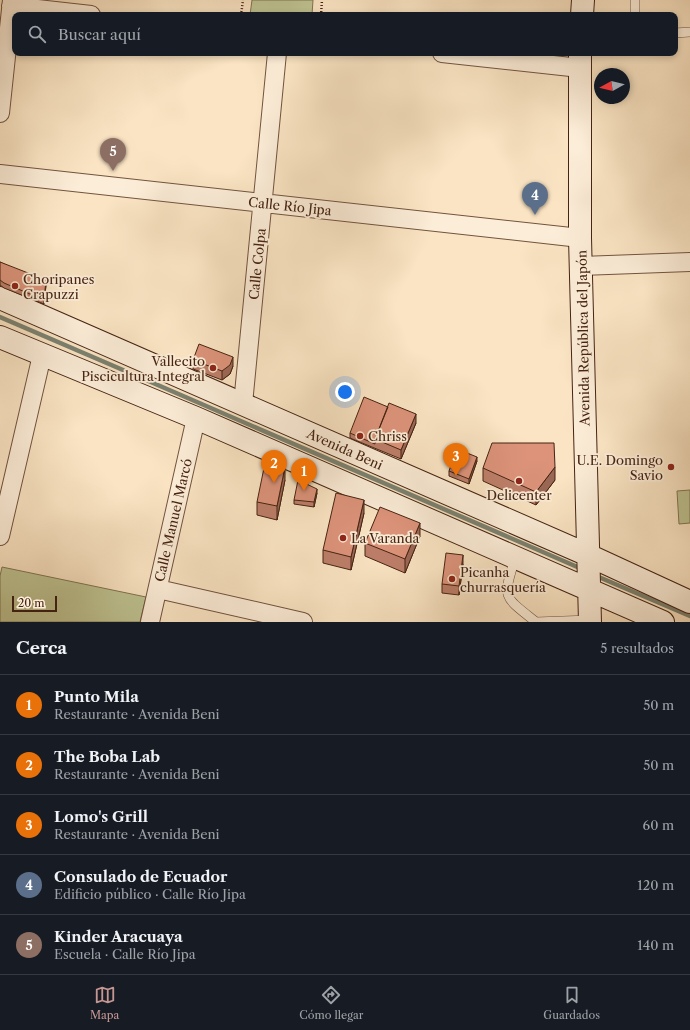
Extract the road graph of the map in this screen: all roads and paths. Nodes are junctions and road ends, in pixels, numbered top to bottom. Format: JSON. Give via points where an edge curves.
{"nodes":[{"id":1,"x":243,"y":0,"type":"edge"},
{"id":2,"x":322,"y":0,"type":"edge"},
{"id":3,"x":583,"y":0,"type":"edge"},
{"id":4,"x":635,"y":0,"type":"edge"},
{"id":5,"x":12,"y":3,"type":"edge"},
{"id":6,"x":71,"y":12,"type":"edge"},
{"id":7,"x":241,"y":12,"type":"edge"},
{"id":8,"x":321,"y":12,"type":"edge"},
{"id":9,"x":582,"y":12,"type":"edge"},
{"id":10,"x":635,"y":12,"type":"edge"},
{"id":11,"x":690,"y":32,"type":"edge"},
{"id":12,"x":678,"y":33,"type":"edge"},
{"id":13,"x":277,"y":56,"type":"edge"},
{"id":14,"x":501,"y":56,"type":"edge"},
{"id":15,"x":580,"y":60,"type":"edge"},
{"id":16,"x":0,"y":113,"type":"edge"},
{"id":17,"x":0,"y":174,"type":"edge"},
{"id":18,"x":263,"y":203,"type":"junction"},
{"id":19,"x":580,"y":238,"type":"junction"},
{"id":20,"x":690,"y":262,"type":"edge"},
{"id":21,"x":581,"y":266,"type":"junction"},
{"id":22,"x":0,"y":298,"type":"edge"},
{"id":23,"x":0,"y":337,"type":"edge"},
{"id":24,"x":42,"y":355,"type":"junction"},
{"id":25,"x":243,"y":404,"type":"junction"},
{"id":26,"x":196,"y":418,"type":"junction"},
{"id":27,"x":0,"y":536,"type":"edge"},
{"id":28,"x":515,"y":558,"type":"junction"},
{"id":29,"x":588,"y":558,"type":"junction"},
{"id":30,"x":588,"y":588,"type":"junction"},
{"id":31,"x":158,"y":589,"type":"junction"},
{"id":32,"x":690,"y":602,"type":"edge"},
{"id":33,"x":590,"y":621,"type":"edge"},
{"id":34,"x":150,"y":622,"type":"edge"},
{"id":35,"x":303,"y":622,"type":"edge"},
{"id":36,"x":536,"y":622,"type":"edge"},
{"id":37,"x":663,"y":622,"type":"edge"}],
"edges":[{"from":1,"to":7,"type":"path"},
{"from":2,"to":8,"type":"path"},
{"from":3,"to":9,"type":"street"},
{"from":4,"to":10,"type":"lane"},
{"from":5,"to":6,"type":"street"},
{"from":5,"to":16,"type":"street"},
{"from":11,"to":12,"type":"lane"},
{"from":13,"to":18,"type":"street","name":"Calle Colpa"},
{"from":14,"to":15,"type":"street"},
{"from":15,"to":19,"type":"street","name":"Avenida República del Japón"},
{"from":17,"to":18,"type":"street","name":"Calle Río Jipa"},
{"from":18,"to":19,"type":"street","name":"Calle Río Jipa"},
{"from":18,"to":25,"type":"street","name":"Calle Colpa"},
{"from":19,"to":21,"type":"street","name":"Avenida República del Japón"},
{"from":20,"to":21,"type":"street"},
{"from":21,"to":29,"type":"street","name":"Avenida República del Japón"},
{"from":22,"to":25,"type":"street","name":"Avenida Beni"},
{"from":23,"to":24,"type":"street"},
{"from":24,"to":26,"type":"street"},
{"from":24,"to":27,"type":"street"},
{"from":25,"to":29,"type":"street","name":"Avenida Beni"},
{"from":26,"to":28,"type":"street"},
{"from":26,"to":31,"type":"street","name":"Calle Manuel Marcó"},
{"from":28,"to":30,"type":"street"},
{"from":28,"to":36,"type":"lane","via":[[506,594]]},
{"from":29,"to":30,"type":"street","name":"Avenida República del Japón"},
{"from":29,"to":32,"type":"street","name":"Avenida Beni"},
{"from":30,"to":33,"type":"street","name":"Avenida República del Japón"},
{"from":30,"to":37,"type":"street"},
{"from":31,"to":34,"type":"street","name":"Calle Manuel Marcó"},
{"from":31,"to":35,"type":"street"},
{"from":33,"to":36,"type":"lane"}]}
